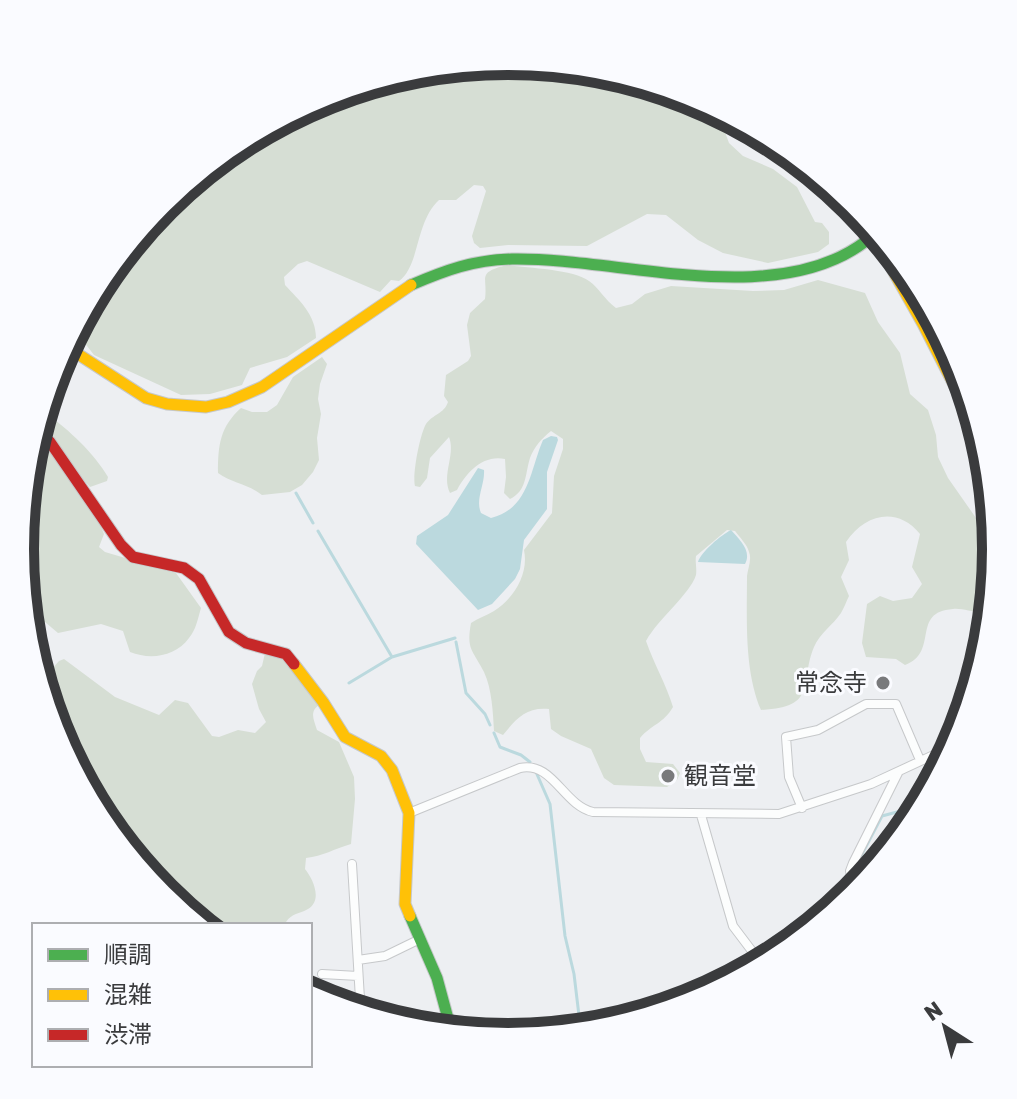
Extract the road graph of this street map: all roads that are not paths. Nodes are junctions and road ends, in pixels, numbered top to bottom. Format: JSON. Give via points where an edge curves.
{"nodes":[{"id":1,"x":867,"y":240,"type":"edge"},
{"id":2,"x":896,"y":277,"type":"edge"},
{"id":3,"x":923,"y":324,"type":"junction"},
{"id":4,"x":938,"y":348,"type":"edge"},
{"id":5,"x":77,"y":353,"type":"edge"},
{"id":6,"x":951,"y":380,"type":"edge"},
{"id":7,"x":47,"y":440,"type":"edge"},
{"id":8,"x":937,"y":753,"type":"edge"},
{"id":9,"x":920,"y":760,"type":"junction"},
{"id":10,"x":898,"y":772,"type":"junction"},
{"id":11,"x":802,"y":808,"type":"junction"},
{"id":12,"x":409,"y":813,"type":"junction"},
{"id":13,"x":701,"y":815,"type":"junction"},
{"id":14,"x":352,"y":864,"type":"dead end"},
{"id":15,"x":852,"y":877,"type":"edge"},
{"id":16,"x":420,"y":939,"type":"junction"},
{"id":17,"x":755,"y":955,"type":"edge"},
{"id":18,"x":358,"y":960,"type":"junction"},
{"id":19,"x":322,"y":974,"type":"dead end"},
{"id":20,"x":358,"y":976,"type":"junction"},
{"id":21,"x":359,"y":1000,"type":"edge"},
{"id":22,"x":448,"y":1020,"type":"edge"}],
"edges":[{"from":1,"to":5,"type":"main road","via":[[823,265],[770,277],[523,259],[458,265],[404,288],[262,387],[206,407],[146,398]]},
{"from":2,"to":3,"type":"main road"},
{"from":3,"to":4,"type":"main road"},
{"from":3,"to":6,"type":"main road"},
{"from":7,"to":12,"type":"main road","via":[[133,557],[187,569],[208,590],[234,637],[286,654],[345,737],[381,756],[392,770]]},
{"from":8,"to":9,"type":"street"},
{"from":9,"to":10,"type":"street"},
{"from":9,"to":11,"type":"street","via":[[896,704],[866,704],[818,730],[786,737],[789,777]]},
{"from":10,"to":11,"type":"street"},
{"from":10,"to":15,"type":"street","via":[[853,863]]},
{"from":11,"to":13,"type":"street","via":[[762,816]]},
{"from":12,"to":13,"type":"street","via":[[537,766],[587,810]]},
{"from":12,"to":16,"type":"main road","via":[[405,904]]},
{"from":13,"to":17,"type":"street","via":[[730,916]]},
{"from":14,"to":18,"type":"street"},
{"from":16,"to":18,"type":"street","via":[[385,956]]},
{"from":16,"to":22,"type":"main road"},
{"from":18,"to":20,"type":"street"},
{"from":19,"to":20,"type":"street"},
{"from":20,"to":21,"type":"street"}]}
